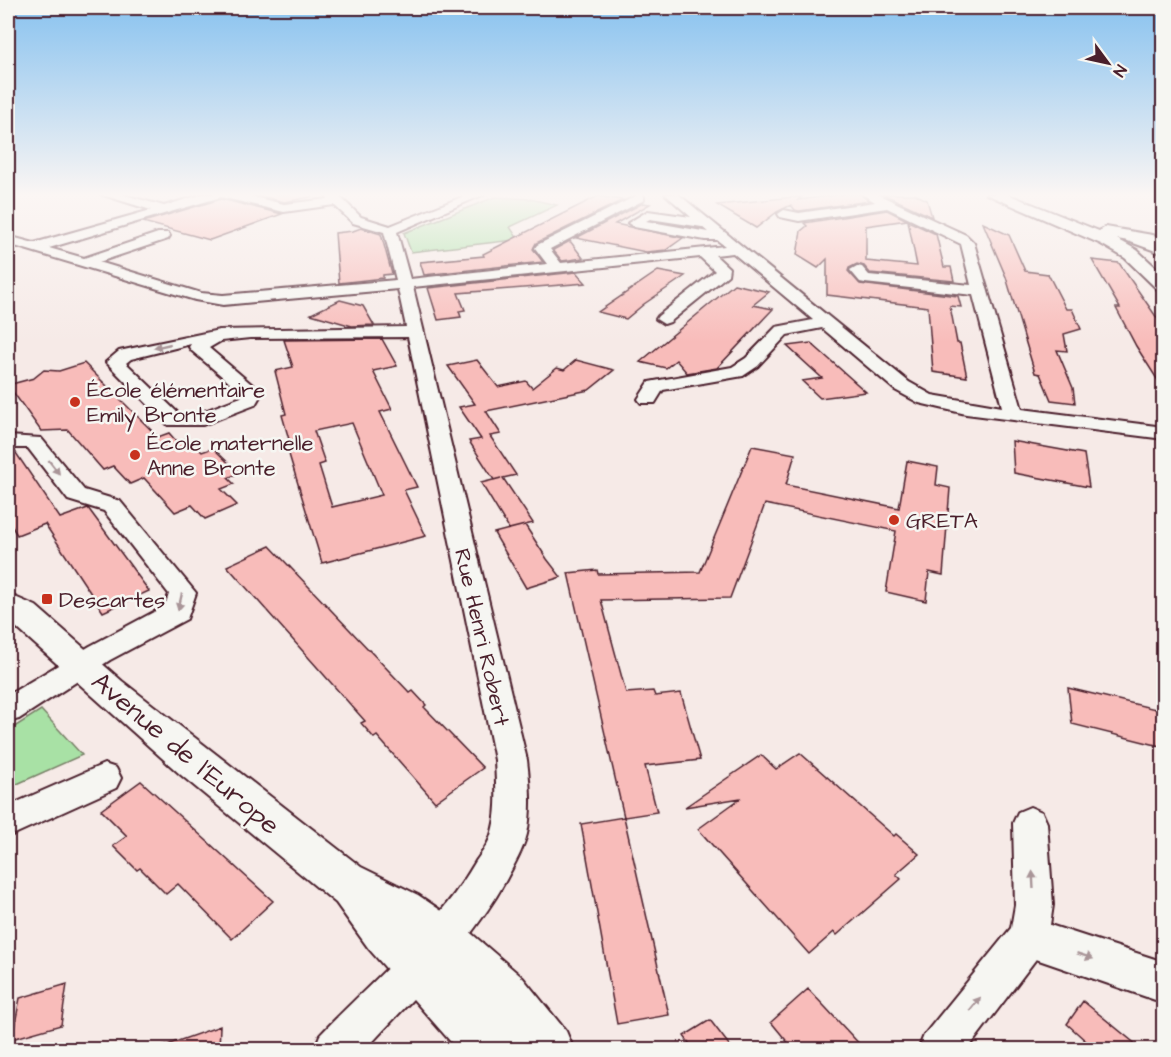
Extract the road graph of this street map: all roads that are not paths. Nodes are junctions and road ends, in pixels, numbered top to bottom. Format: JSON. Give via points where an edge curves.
{"nodes":[{"id":1,"x":19,"y":243,"type":"edge"},
{"id":2,"x":49,"y":243,"type":"edge"},
{"id":3,"x":140,"y":243,"type":"edge"},
{"id":4,"x":393,"y":243,"type":"edge"},
{"id":5,"x":553,"y":243,"type":"edge"},
{"id":6,"x":729,"y":243,"type":"edge"},
{"id":7,"x":967,"y":243,"type":"edge"},
{"id":8,"x":1124,"y":243,"type":"edge"},
{"id":9,"x":1138,"y":243,"type":"edge"},
{"id":10,"x":1161,"y":247,"type":"edge"},
{"id":11,"x":34,"y":248,"type":"junction"},
{"id":12,"x":736,"y":249,"type":"junction"},
{"id":13,"x":703,"y":252,"type":"junction"},
{"id":14,"x":8,"y":256,"type":"edge"},
{"id":15,"x":82,"y":263,"type":"junction"},
{"id":16,"x":557,"y":268,"type":"junction"},
{"id":17,"x":857,"y":270,"type":"dead end"},
{"id":18,"x":1162,"y":283,"type":"edge"},
{"id":19,"x":404,"y":284,"type":"junction"},
{"id":20,"x":981,"y":291,"type":"junction"},
{"id":21,"x":664,"y":319,"type":"dead end"},
{"id":22,"x":825,"y":323,"type":"junction"},
{"id":23,"x":415,"y":332,"type":"junction"},
{"id":24,"x":219,"y":335,"type":"junction"},
{"id":25,"x":648,"y":399,"type":"dead end"},
{"id":26,"x":1013,"y":413,"type":"junction"},
{"id":27,"x":1164,"y":433,"type":"edge"},
{"id":28,"x":8,"y":441,"type":"edge"},
{"id":29,"x":13,"y":603,"type":"edge"},
{"id":30,"x":81,"y":665,"type":"junction"},
{"id":31,"x":8,"y":710,"type":"edge"},
{"id":32,"x":104,"y":778,"type":"dead end"},
{"id":33,"x":8,"y":822,"type":"edge"},
{"id":34,"x":1030,"y":823,"type":"dead end"},
{"id":35,"x":1029,"y":937,"type":"junction"},
{"id":36,"x":430,"y":952,"type":"junction"},
{"id":37,"x":1164,"y":983,"type":"edge"},
{"id":38,"x":335,"y":1050,"type":"edge"},
{"id":39,"x":495,"y":1050,"type":"edge"},
{"id":40,"x":547,"y":1050,"type":"edge"},
{"id":41,"x":939,"y":1050,"type":"edge"}],
"edges":[{"from":1,"to":11,"type":"street"},
{"from":2,"to":11,"type":"street"},
{"from":3,"to":15,"type":"street"},
{"from":4,"to":19,"type":"street","name":"Rue Henri Robert"},
{"from":5,"to":16,"type":"street","via":[[542,248]]},
{"from":6,"to":12,"type":"street"},
{"from":7,"to":20,"type":"street"},
{"from":8,"to":18,"type":"main road"},
{"from":9,"to":10,"type":"main road"},
{"from":10,"to":18,"type":"main road"},
{"from":11,"to":14,"type":"street"},
{"from":11,"to":15,"type":"street"},
{"from":12,"to":13,"type":"street"},
{"from":12,"to":22,"type":"street"},
{"from":13,"to":16,"type":"street"},
{"from":13,"to":21,"type":"street","via":[[723,272]]},
{"from":15,"to":19,"type":"street","via":[[223,300]]},
{"from":16,"to":19,"type":"street"},
{"from":17,"to":20,"type":"street","via":[[865,279]]},
{"from":19,"to":23,"type":"street","name":"Rue Henri Robert"},
{"from":20,"to":26,"type":"street"},
{"from":22,"to":25,"type":"street","via":[[782,330],[737,372],[656,386]]},
{"from":22,"to":26,"type":"street","via":[[902,386],[926,399]]},
{"from":23,"to":24,"type":"street"},
{"from":23,"to":36,"type":"street","name":"Rue Henri Robert","via":[[511,760],[514,796],[509,835],[486,882]]},
{"from":24,"to":24,"type":"street","one_way":true,"via":[[125,355],[115,362],[175,421],[196,421],[248,401],[254,393],[198,346]]},
{"from":26,"to":27,"type":"street"},
{"from":28,"to":30,"type":"street","one_way":true,"via":[[34,442],[76,495],[112,506],[183,593],[177,612]]},
{"from":29,"to":30,"type":"main road","name":"Avenue de l’Europe"},
{"from":30,"to":31,"type":"street"},
{"from":30,"to":36,"type":"main road","name":"Avenue de l’Europe","via":[[195,763],[351,887],[386,932]]},
{"from":32,"to":33,"type":"street"},
{"from":35,"to":34,"type":"street","one_way":true,"via":[[1034,905]]},
{"from":35,"to":37,"type":"street","one_way":true},
{"from":41,"to":35,"type":"street","one_way":true},
{"from":36,"to":38,"type":"street","name":"Rue Henri Robert"},
{"from":36,"to":39,"type":"main road","name":"Avenue de l’Europe"},
{"from":36,"to":40,"type":"main road","name":"Avenue de l’Europe","via":[[505,996]]}]}
